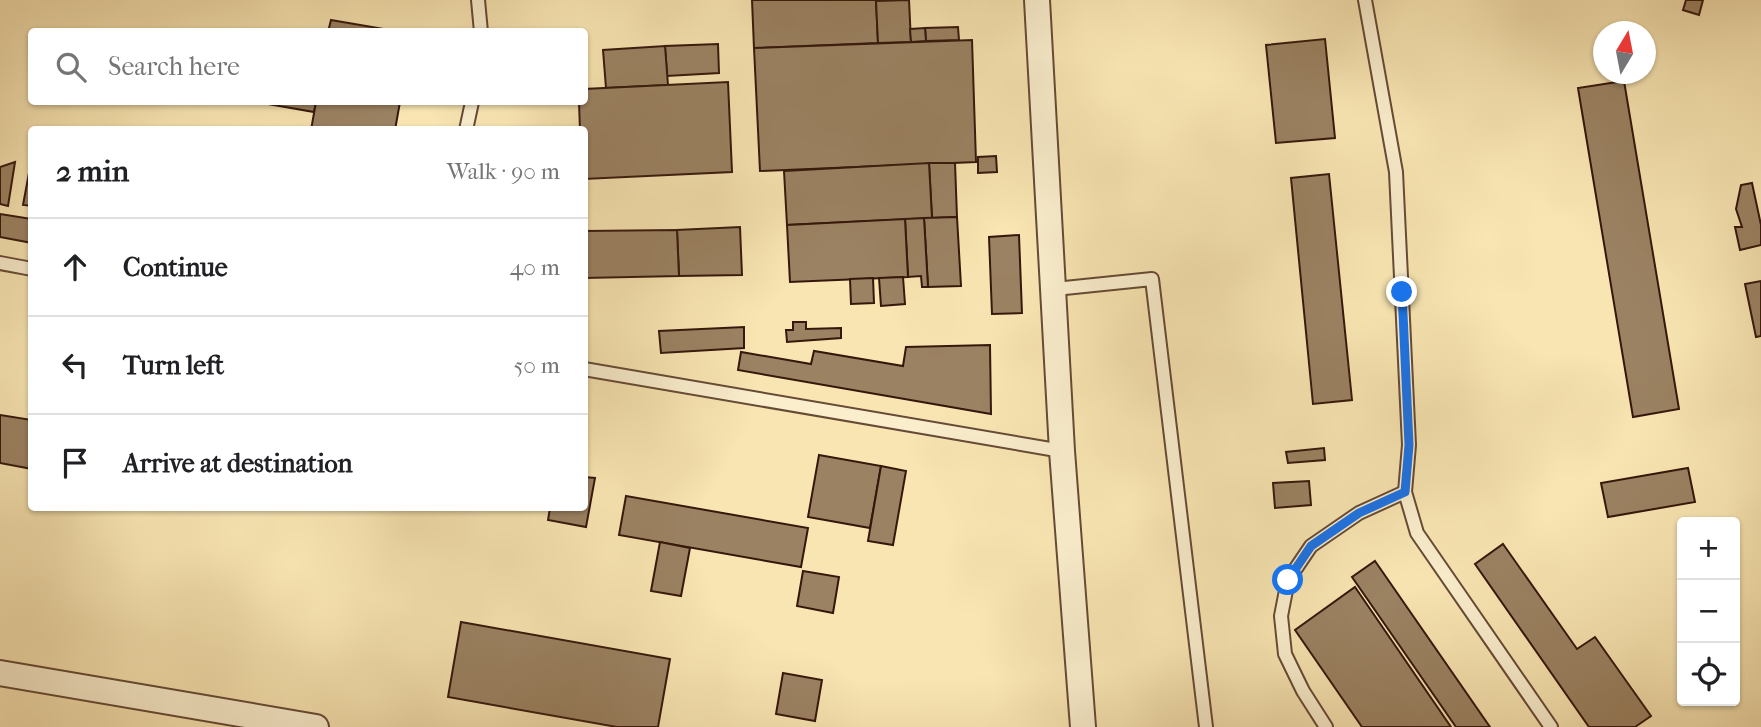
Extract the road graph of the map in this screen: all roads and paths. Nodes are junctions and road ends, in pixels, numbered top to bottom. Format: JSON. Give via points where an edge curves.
{"nodes":[{"id":1,"x":478,"y":0,"type":"edge"},
{"id":2,"x":1037,"y":0,"type":"edge"},
{"id":3,"x":1365,"y":0,"type":"edge"},
{"id":4,"x":481,"y":28,"type":"edge"},
{"id":5,"x":471,"y":105,"type":"edge"},
{"id":6,"x":467,"y":126,"type":"edge"},
{"id":7,"x":0,"y":263,"type":"edge"},
{"id":8,"x":28,"y":268,"type":"edge"},
{"id":9,"x":1055,"y":289,"type":"junction"},
{"id":10,"x":588,"y":370,"type":"edge"},
{"id":11,"x":1062,"y":451,"type":"junction"},
{"id":12,"x":1405,"y":492,"type":"junction"},
{"id":13,"x":0,"y":673,"type":"edge"},
{"id":14,"x":316,"y":727,"type":"edge"},
{"id":15,"x":1083,"y":727,"type":"edge"},
{"id":16,"x":1206,"y":727,"type":"edge"},
{"id":17,"x":1326,"y":727,"type":"edge"},
{"id":18,"x":1552,"y":727,"type":"edge"}],
"edges":[{"from":1,"to":4,"type":"lane"},
{"from":2,"to":9,"type":"street"},
{"from":3,"to":12,"type":"lane","via":[[1396,172],[1409,445]]},
{"from":5,"to":6,"type":"lane"},
{"from":7,"to":8,"type":"lane"},
{"from":9,"to":11,"type":"street"},
{"from":9,"to":16,"type":"lane","via":[[1152,279]]},
{"from":10,"to":11,"type":"lane"},
{"from":11,"to":15,"type":"street"},
{"from":12,"to":17,"type":"lane","via":[[1359,513],[1311,546],[1288,580],[1281,616],[1285,654]]},
{"from":12,"to":18,"type":"lane","via":[[1417,533]]},
{"from":13,"to":14,"type":"street"}]}
